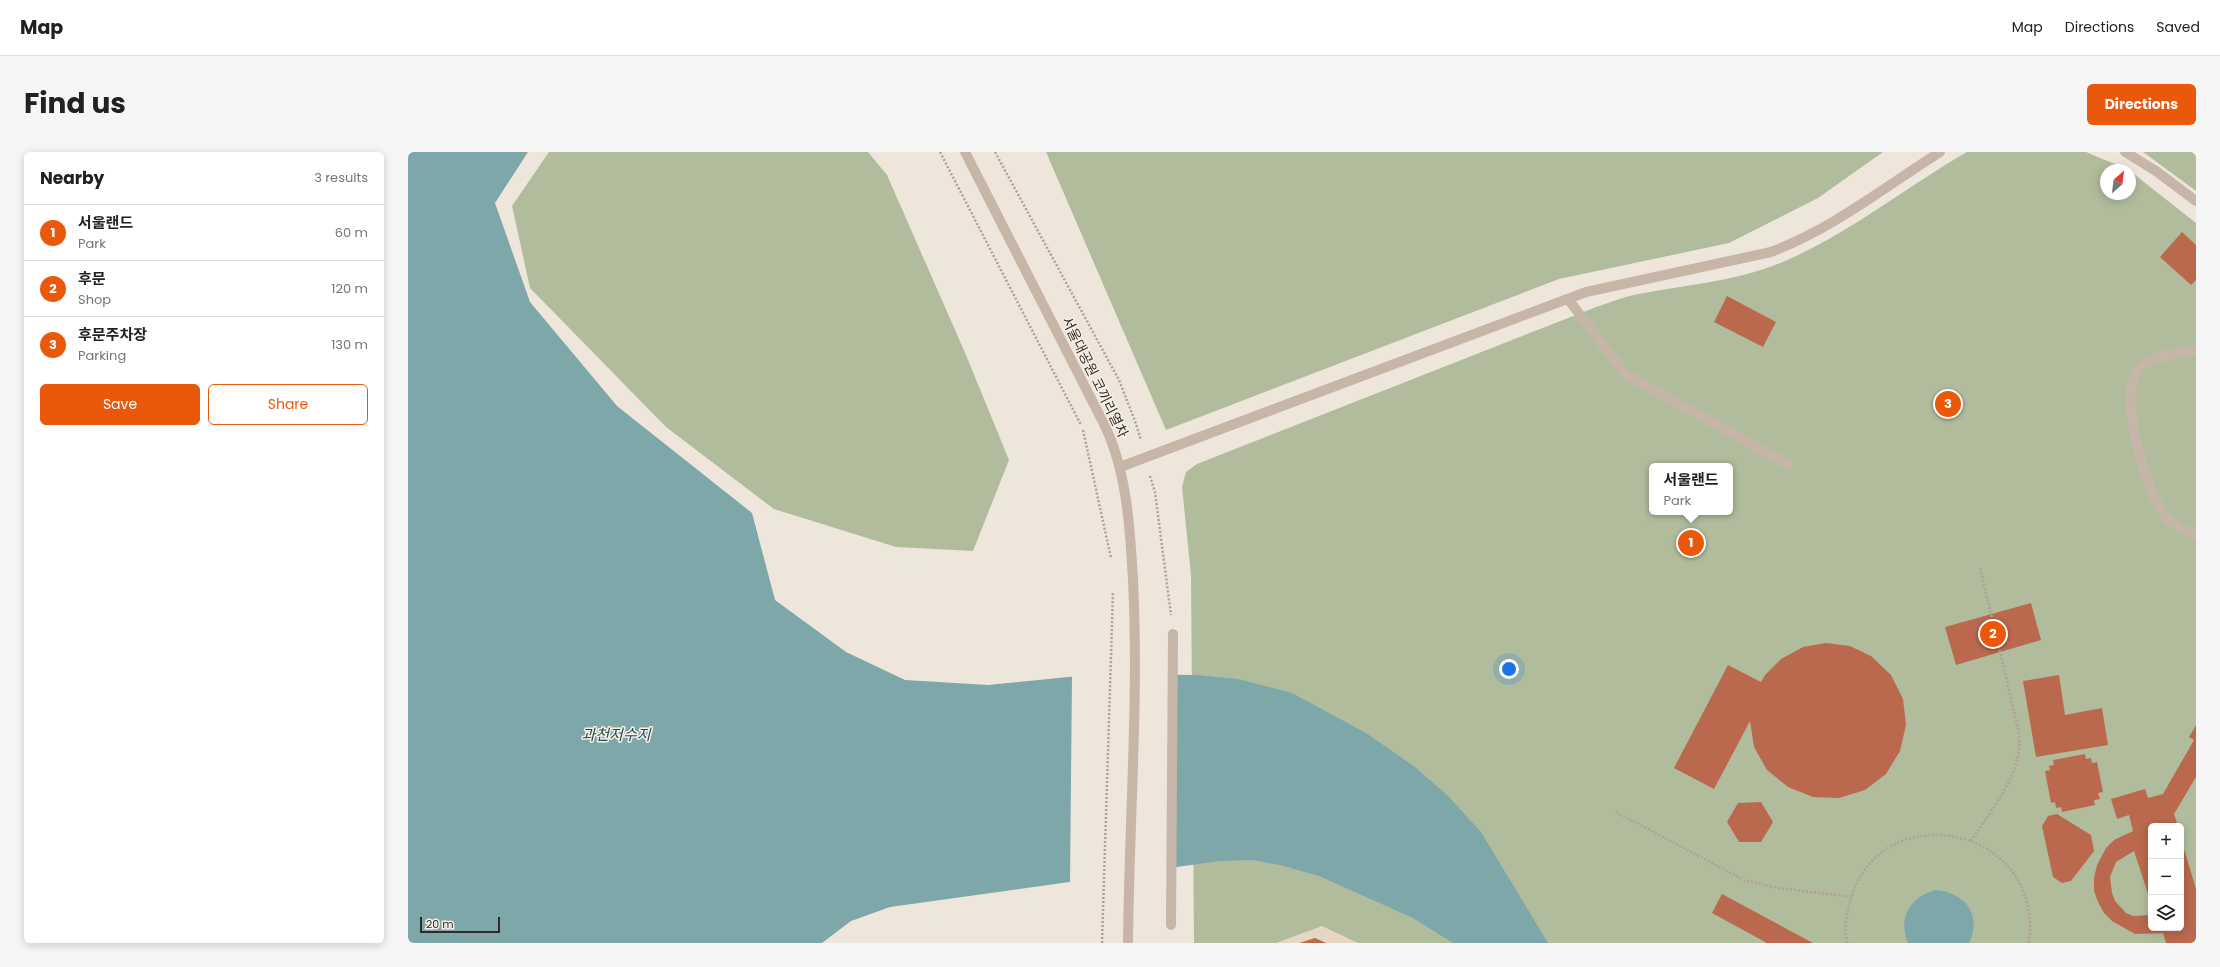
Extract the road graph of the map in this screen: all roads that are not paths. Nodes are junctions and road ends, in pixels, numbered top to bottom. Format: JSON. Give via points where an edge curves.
{"nodes":[{"id":1,"x":965,"y":152,"type":"edge"},
{"id":2,"x":1940,"y":152,"type":"edge"},
{"id":3,"x":2125,"y":152,"type":"edge"},
{"id":4,"x":2196,"y":201,"type":"edge"},
{"id":5,"x":1568,"y":298,"type":"junction"},
{"id":6,"x":2196,"y":351,"type":"edge"},
{"id":7,"x":1789,"y":465,"type":"dead end"},
{"id":8,"x":1120,"y":467,"type":"junction"},
{"id":9,"x":2196,"y":534,"type":"edge"},
{"id":10,"x":1173,"y":634,"type":"dead end"},
{"id":11,"x":1171,"y":925,"type":"dead end"},
{"id":12,"x":1128,"y":939,"type":"edge"}],
"edges":[{"from":1,"to":8,"type":"street","name":"서울대공원 코끼리열차","via":[[1109,434]]},
{"from":2,"to":5,"type":"street","via":[[1838,218],[1790,245],[1749,259],[1611,286]]},
{"from":3,"to":4,"type":"street"},
{"from":5,"to":7,"type":"street","via":[[1625,374]]},
{"from":5,"to":8,"type":"street"},
{"from":6,"to":9,"type":"street","via":[[2175,353],[2148,362],[2139,368],[2130,387],[2139,452],[2147,482],[2168,518],[2178,527]]},
{"from":8,"to":12,"type":"street","name":"서울대공원 코끼리열차","via":[[1128,524],[1135,634]]},
{"from":10,"to":11,"type":"street"}]}
